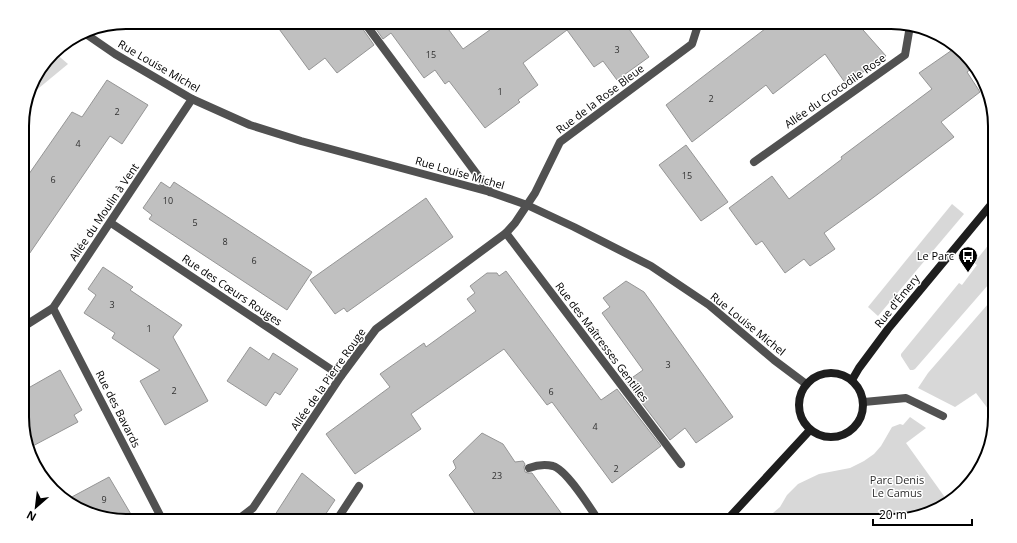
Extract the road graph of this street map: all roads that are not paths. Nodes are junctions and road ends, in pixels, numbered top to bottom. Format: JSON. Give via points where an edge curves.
{"nodes":[{"id":1,"x":369,"y":29,"type":"edge"},
{"id":2,"x":697,"y":29,"type":"edge"},
{"id":3,"x":909,"y":31,"type":"edge"},
{"id":4,"x":89,"y":36,"type":"edge"},
{"id":5,"x":192,"y":99,"type":"junction"},
{"id":6,"x":754,"y":162,"type":"dead end"},
{"id":7,"x":490,"y":192,"type":"junction"},
{"id":8,"x":527,"y":205,"type":"junction"},
{"id":9,"x":988,"y":208,"type":"edge"},
{"id":10,"x":111,"y":222,"type":"junction"},
{"id":11,"x":506,"y":233,"type":"junction"},
{"id":12,"x":53,"y":308,"type":"junction"},
{"id":13,"x":29,"y":323,"type":"edge"},
{"id":14,"x":341,"y":376,"type":"junction"},
{"id":15,"x":852,"y":380,"type":"junction"},
{"id":16,"x":806,"y":384,"type":"junction"},
{"id":17,"x":864,"y":402,"type":"junction"},
{"id":18,"x":943,"y":416,"type":"dead end"},
{"id":19,"x":810,"y":430,"type":"junction"},
{"id":20,"x":681,"y":464,"type":"dead end"},
{"id":21,"x":529,"y":468,"type":"dead end"},
{"id":22,"x":359,"y":486,"type":"dead end"},
{"id":23,"x":159,"y":514,"type":"edge"},
{"id":24,"x":245,"y":514,"type":"edge"},
{"id":25,"x":341,"y":514,"type":"edge"},
{"id":26,"x":594,"y":514,"type":"edge"},
{"id":27,"x":732,"y":514,"type":"edge"}],
"edges":[{"from":1,"to":7,"type":"street"},
{"from":2,"to":8,"type":"street","name":"Rue de la Rose Bleue","via":[[692,44],[560,142]]},
{"from":3,"to":6,"type":"street","name":"Allée du Crocodile Rose","via":[[905,55]]},
{"from":4,"to":5,"type":"street","name":"Rue Louise Michel"},
{"from":5,"to":7,"type":"street","name":"Rue Louise Michel","via":[[250,125],[301,141]]},
{"from":5,"to":10,"type":"street","name":"Allée du Moulin à Vent"},
{"from":7,"to":8,"type":"street","name":"Rue Louise Michel"},
{"from":8,"to":11,"type":"street","name":"Allée de la Pierre Rouge"},
{"from":8,"to":16,"type":"street","name":"Rue Louise Michel","via":[[651,266],[709,305]]},
{"from":9,"to":15,"type":"main road","name":"Rue d'Émery","via":[[888,329]]},
{"from":10,"to":12,"type":"street","name":"Allée du Moulin à Vent"},
{"from":10,"to":14,"type":"street","name":"Rue des Cœurs Rouges"},
{"from":11,"to":14,"type":"street","name":"Allée de la Pierre Rouge","via":[[376,329]]},
{"from":11,"to":20,"type":"street","name":"Rue des Maîtresses Gentilles"},
{"from":12,"to":13,"type":"street","name":"Allée du Moulin à Vent"},
{"from":12,"to":23,"type":"street","name":"Rue des Bavards"},
{"from":14,"to":24,"type":"street","name":"Allée de la Pierre Rouge","via":[[252,508]]},
{"from":15,"to":16,"type":"main road","via":[[833,373],[823,374]]},
{"from":15,"to":17,"type":"main road","via":[[862,394]]},
{"from":16,"to":19,"type":"main road","via":[[798,403],[804,423]]},
{"from":17,"to":18,"type":"street","via":[[906,398]]},
{"from":17,"to":19,"type":"main road","via":[[863,413],[851,431],[830,438]]},
{"from":19,"to":27,"type":"main road"},
{"from":21,"to":26,"type":"street","via":[[546,465],[561,471]]},
{"from":22,"to":25,"type":"street"}]}
